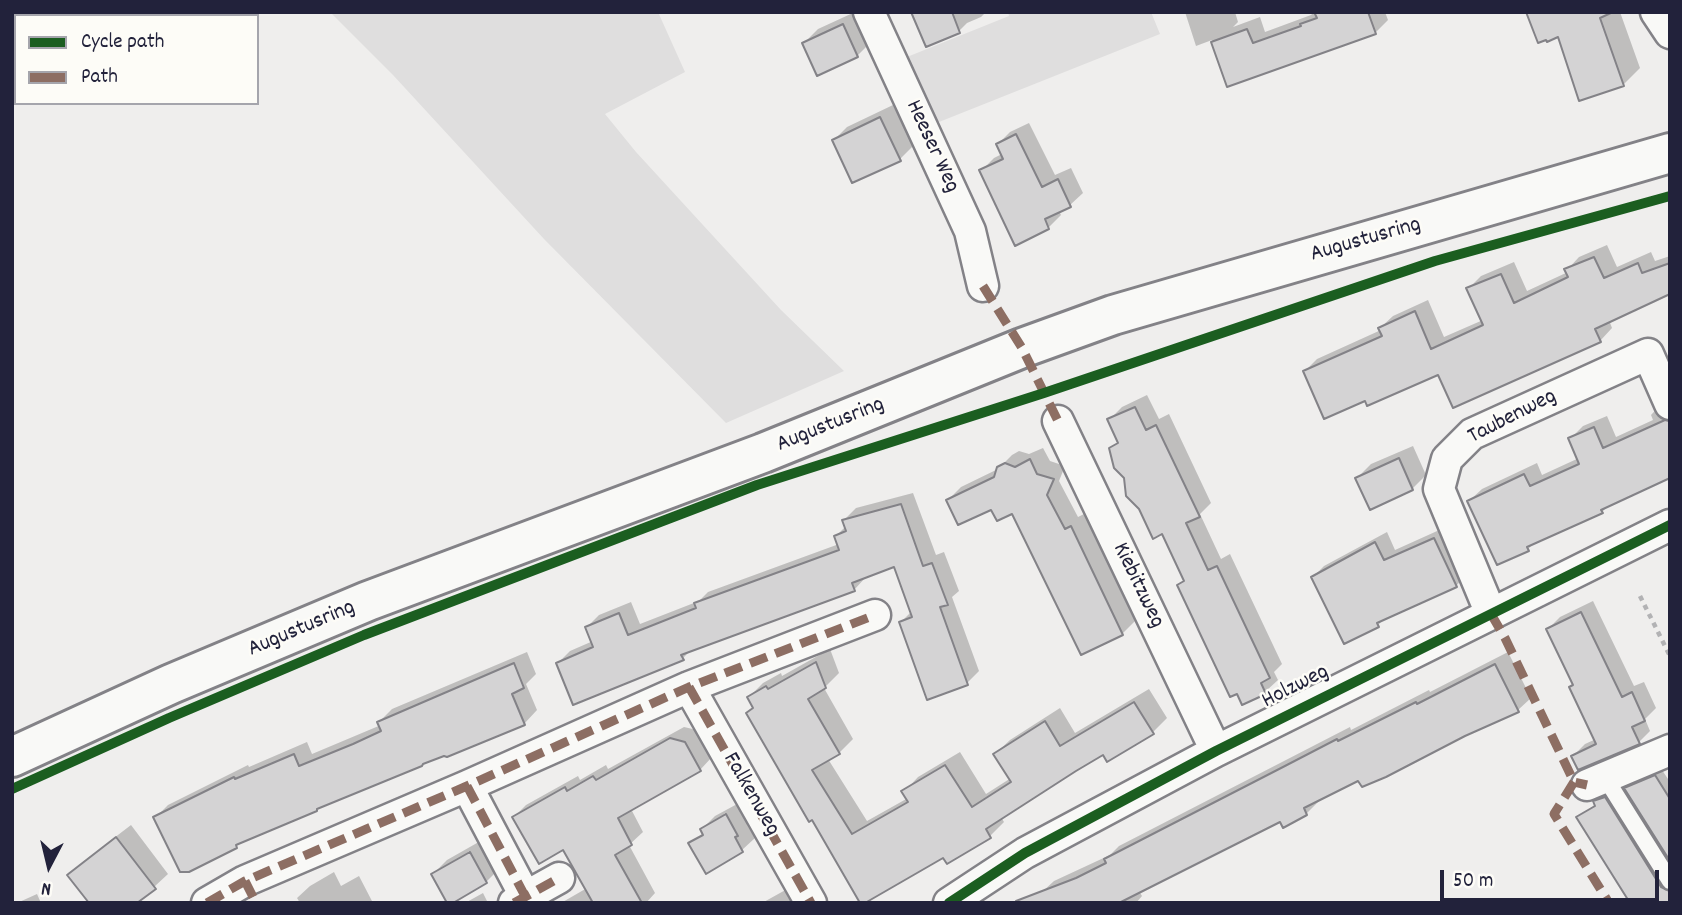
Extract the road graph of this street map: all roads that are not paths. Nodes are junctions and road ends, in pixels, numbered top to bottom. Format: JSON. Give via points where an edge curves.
{"nodes":[{"id":1,"x":869,"y":12,"type":"edge"},
{"id":2,"x":1656,"y":12,"type":"edge"},
{"id":3,"x":1670,"y":33,"type":"edge"},
{"id":4,"x":1670,"y":153,"type":"edge"},
{"id":5,"x":982,"y":286,"type":"dead end"},
{"id":6,"x":1670,"y":404,"type":"edge"},
{"id":7,"x":1058,"y":421,"type":"dead end"},
{"id":8,"x":1670,"y":525,"type":"edge"},
{"id":9,"x":1491,"y":614,"type":"junction"},
{"id":10,"x":876,"y":615,"type":"dead end"},
{"id":11,"x":689,"y":687,"type":"junction"},
{"id":12,"x":1670,"y":750,"type":"edge"},
{"id":13,"x":1216,"y":751,"type":"junction"},
{"id":14,"x":12,"y":757,"type":"edge"},
{"id":15,"x":1596,"y":782,"type":"joint"},
{"id":16,"x":467,"y":786,"type":"junction"},
{"id":17,"x":559,"y":878,"type":"dead end"},
{"id":18,"x":1670,"y":881,"type":"edge"},
{"id":19,"x":251,"y":892,"type":"edge"},
{"id":20,"x":519,"y":899,"type":"edge"},
{"id":21,"x":206,"y":903,"type":"edge"},
{"id":22,"x":811,"y":903,"type":"edge"},
{"id":23,"x":948,"y":903,"type":"edge"}],
"edges":[{"from":1,"to":5,"type":"street","name":"Heeser Weg","via":[[970,231]]},
{"from":2,"to":3,"type":"street"},
{"from":4,"to":14,"type":"main road","name":"Augustusring","via":[[1113,315],[764,453],[368,601]]},
{"from":6,"to":9,"type":"street","name":"Taubenweg","via":[[1648,354],[1472,434],[1447,459],[1438,489]]},
{"from":7,"to":13,"type":"street","name":"Kiebitzweg"},
{"from":8,"to":9,"type":"street","name":"Holzweg"},
{"from":9,"to":13,"type":"street","name":"Holzweg"},
{"from":10,"to":11,"type":"street"},
{"from":11,"to":16,"type":"street"},
{"from":11,"to":22,"type":"street","name":"Falkenweg"},
{"from":12,"to":15,"type":"street"},
{"from":13,"to":23,"type":"street","name":"Holzweg","via":[[1025,853]]},
{"from":15,"to":18,"type":"lane"},
{"from":16,"to":19,"type":"street"},
{"from":16,"to":20,"type":"street"},
{"from":17,"to":20,"type":"street"},
{"from":19,"to":21,"type":"street"}]}
